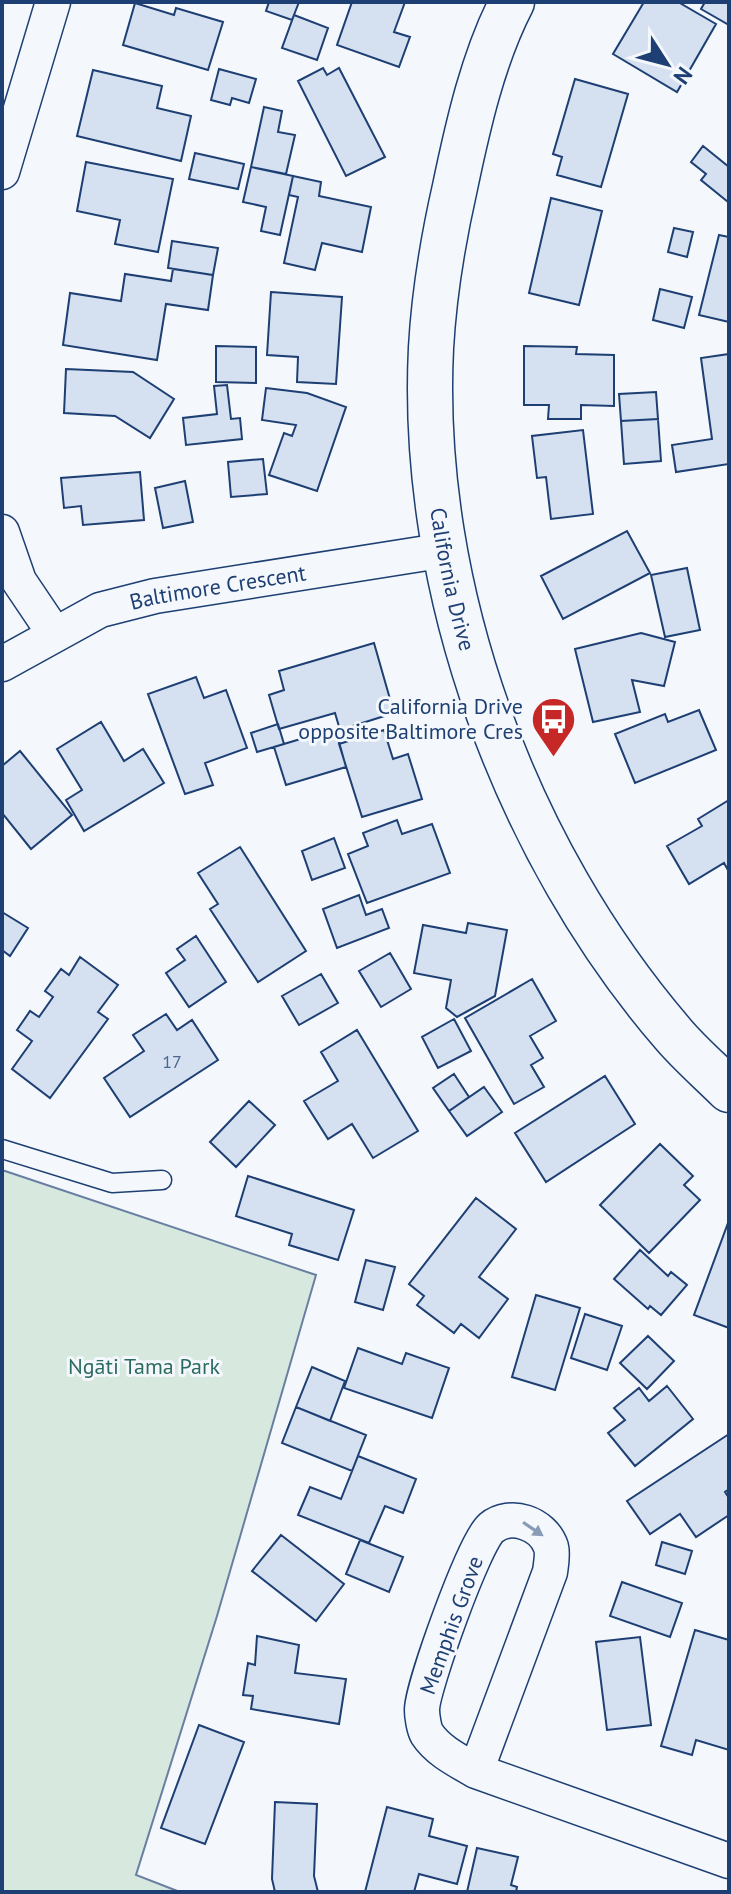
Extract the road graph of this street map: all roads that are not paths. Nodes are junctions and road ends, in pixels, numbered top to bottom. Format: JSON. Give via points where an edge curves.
{"nodes":[{"id":1,"x":53,"y":2,"type":"edge"},
{"id":2,"x":512,"y":2,"type":"edge"},
{"id":3,"x":2,"y":172,"type":"edge"},
{"id":4,"x":2,"y":532,"type":"edge"},
{"id":5,"x":446,"y":550,"type":"junction"},
{"id":6,"x":54,"y":633,"type":"junction"},
{"id":7,"x":2,"y":664,"type":"edge"},
{"id":8,"x":729,"y":1090,"type":"edge"},
{"id":9,"x":2,"y":1149,"type":"edge"},
{"id":10,"x":162,"y":1180,"type":"dead end"},
{"id":11,"x":476,"y":1771,"type":"junction"},
{"id":12,"x":729,"y":1861,"type":"edge"}],
"edges":[{"from":1,"to":3,"type":"street"},
{"from":2,"to":5,"type":"street","name":"California Drive","via":[[467,130],[442,247],[431,349],[434,451]]},
{"from":4,"to":6,"type":"street","via":[[19,581]]},
{"from":5,"to":6,"type":"street","name":"Baltimore Crescent","via":[[155,596],[100,610]]},
{"from":5,"to":8,"type":"street","name":"California Drive","via":[[472,669],[545,841],[593,925],[637,986],[674,1035]]},
{"from":6,"to":7,"type":"street","name":"Baltimore Crescent"},
{"from":9,"to":10,"type":"lane","via":[[112,1183]]},
{"from":11,"to":11,"type":"street","name":"Memphis Grove","one_way":true,"via":[[446,1754],[426,1733],[422,1711],[437,1655],[488,1529],[504,1520],[524,1522],[541,1532],[551,1548],[550,1572]]},
{"from":11,"to":12,"type":"street","name":"Memphis Grove"}]}
